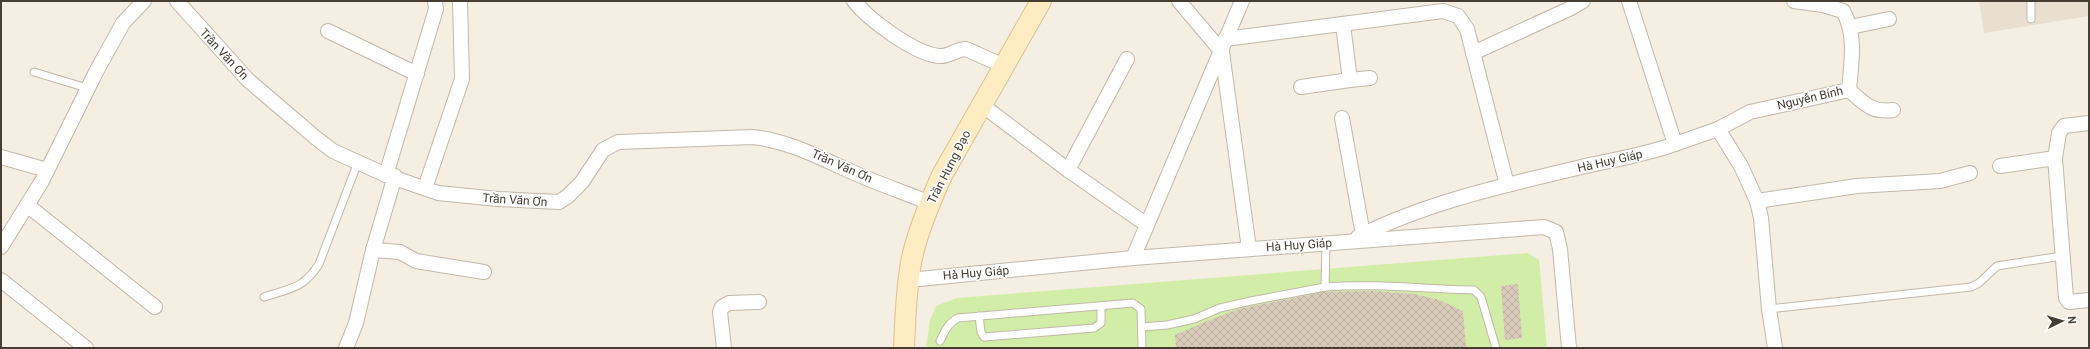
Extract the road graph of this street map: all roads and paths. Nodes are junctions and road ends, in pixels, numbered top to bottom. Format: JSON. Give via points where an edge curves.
{"nodes":[{"id":1,"x":144,"y":1,"type":"edge"},
{"id":2,"x":177,"y":1,"type":"edge"},
{"id":3,"x":435,"y":1,"type":"edge"},
{"id":4,"x":460,"y":1,"type":"edge"},
{"id":5,"x":854,"y":1,"type":"edge"},
{"id":6,"x":1041,"y":1,"type":"edge"},
{"id":7,"x":1178,"y":1,"type":"edge"},
{"id":8,"x":1242,"y":1,"type":"edge"},
{"id":9,"x":1583,"y":1,"type":"edge"},
{"id":10,"x":1629,"y":1,"type":"edge"},
{"id":11,"x":1794,"y":1,"type":"edge"},
{"id":12,"x":2031,"y":1,"type":"edge"},
{"id":13,"x":1889,"y":19,"type":"dead end"},
{"id":14,"x":2031,"y":19,"type":"dead end"},
{"id":15,"x":1343,"y":25,"type":"junction"},
{"id":16,"x":1850,"y":28,"type":"junction"},
{"id":17,"x":328,"y":31,"type":"dead end"},
{"id":18,"x":1223,"y":46,"type":"junction"},
{"id":19,"x":1473,"y":53,"type":"junction"},
{"id":20,"x":1127,"y":59,"type":"dead end"},
{"id":21,"x":1004,"y":66,"type":"junction"},
{"id":22,"x":34,"y":72,"type":"dead end"},
{"id":23,"x":417,"y":74,"type":"junction"},
{"id":24,"x":1370,"y":78,"type":"dead end"},
{"id":25,"x":1350,"y":80,"type":"junction"},
{"id":26,"x":1301,"y":87,"type":"dead end"},
{"id":27,"x":87,"y":88,"type":"junction"},
{"id":28,"x":1849,"y":90,"type":"junction"},
{"id":29,"x":982,"y":105,"type":"junction"},
{"id":30,"x":1893,"y":110,"type":"dead end"},
{"id":31,"x":1342,"y":118,"type":"dead end"},
{"id":32,"x":2089,"y":123,"type":"edge"},
{"id":33,"x":1718,"y":129,"type":"junction"},
{"id":34,"x":1675,"y":144,"type":"junction"},
{"id":35,"x":1,"y":157,"type":"edge"},
{"id":36,"x":2055,"y":158,"type":"junction"},
{"id":37,"x":358,"y":162,"type":"junction"},
{"id":38,"x":2000,"y":166,"type":"dead end"},
{"id":39,"x":47,"y":170,"type":"junction"},
{"id":40,"x":1068,"y":170,"type":"junction"},
{"id":41,"x":1970,"y":173,"type":"dead end"},
{"id":42,"x":390,"y":175,"type":"junction"},
{"id":43,"x":1507,"y":185,"type":"junction"},
{"id":44,"x":425,"y":188,"type":"junction"},
{"id":45,"x":1757,"y":201,"type":"junction"},
{"id":46,"x":930,"y":203,"type":"junction"},
{"id":47,"x":27,"y":205,"type":"junction"},
{"id":48,"x":1147,"y":225,"type":"junction"},
{"id":49,"x":1357,"y":238,"type":"junction"},
{"id":50,"x":1326,"y":243,"type":"junction"},
{"id":51,"x":1,"y":247,"type":"edge"},
{"id":52,"x":1249,"y":249,"type":"junction"},
{"id":53,"x":373,"y":250,"type":"junction"},
{"id":54,"x":2062,"y":256,"type":"junction"},
{"id":55,"x":1132,"y":258,"type":"junction"},
{"id":56,"x":484,"y":272,"type":"dead end"},
{"id":57,"x":1,"y":280,"type":"edge"},
{"id":58,"x":909,"y":280,"type":"junction"},
{"id":59,"x":1325,"y":287,"type":"junction"},
{"id":60,"x":264,"y":297,"type":"dead end"},
{"id":61,"x":2089,"y":300,"type":"edge"},
{"id":62,"x":759,"y":302,"type":"dead end"},
{"id":63,"x":1101,"y":306,"type":"junction"},
{"id":64,"x":155,"y":307,"type":"dead end"},
{"id":65,"x":1769,"y":309,"type":"junction"},
{"id":66,"x":979,"y":316,"type":"junction"},
{"id":67,"x":1142,"y":327,"type":"junction"},
{"id":68,"x":940,"y":341,"type":"dead end"},
{"id":69,"x":86,"y":348,"type":"edge"},
{"id":70,"x":346,"y":348,"type":"edge"},
{"id":71,"x":724,"y":348,"type":"edge"},
{"id":72,"x":904,"y":348,"type":"edge"},
{"id":73,"x":1142,"y":348,"type":"edge"},
{"id":74,"x":1496,"y":348,"type":"edge"},
{"id":75,"x":1569,"y":348,"type":"edge"},
{"id":76,"x":1775,"y":348,"type":"edge"}],
"edges":[{"from":1,"to":27,"type":"street","via":[[122,23]]},
{"from":2,"to":37,"type":"street","name":"Trần Văn Ơn","via":[[248,80],[333,151]]},
{"from":3,"to":23,"type":"street","via":[[436,8]]},
{"from":4,"to":44,"type":"street","via":[[462,79]]},
{"from":5,"to":21,"type":"street","via":[[860,9],[900,39],[931,55],[947,56],[966,49]]},
{"from":6,"to":21,"type":"main road","name":"Trần Hưng Đạo"},
{"from":7,"to":18,"type":"street"},
{"from":8,"to":18,"type":"street"},
{"from":9,"to":19,"type":"street"},
{"from":10,"to":34,"type":"street"},
{"from":11,"to":16,"type":"street","name":"Nguyễn Bính","via":[[1843,11]]},
{"from":12,"to":14,"type":"lane"},
{"from":13,"to":16,"type":"street"},
{"from":15,"to":18,"type":"street"},
{"from":15,"to":19,"type":"street","via":[[1443,11],[1458,16],[1467,29]]},
{"from":15,"to":25,"type":"street"},
{"from":16,"to":28,"type":"street","name":"Nguyễn Bính","via":[[1852,53]]},
{"from":17,"to":23,"type":"street"},
{"from":18,"to":48,"type":"street"},
{"from":18,"to":52,"type":"street"},
{"from":19,"to":43,"type":"street"},
{"from":20,"to":40,"type":"street"},
{"from":21,"to":29,"type":"main road","name":"Trần Hưng Đạo"},
{"from":22,"to":27,"type":"lane"},
{"from":23,"to":42,"type":"street"},
{"from":24,"to":25,"type":"street"},
{"from":25,"to":26,"type":"street"},
{"from":27,"to":39,"type":"street"},
{"from":28,"to":30,"type":"street","via":[[1872,108],[1881,111]]},
{"from":28,"to":33,"type":"street","name":"Nguyễn Bính","via":[[1750,112]]},
{"from":29,"to":40,"type":"street"},
{"from":29,"to":46,"type":"main road","name":"Trần Hưng Đạo","via":[[941,176]]},
{"from":31,"to":49,"type":"street"},
{"from":32,"to":36,"type":"street","via":[[2064,126],[2059,133]]},
{"from":33,"to":34,"type":"street","name":"Nguyễn Bính"},
{"from":33,"to":45,"type":"street","via":[[1741,166]]},
{"from":34,"to":43,"type":"street","name":"Hà Huy Giáp","via":[[1647,153]]},
{"from":35,"to":39,"type":"street"},
{"from":36,"to":38,"type":"street"},
{"from":36,"to":54,"type":"street"},
{"from":37,"to":42,"type":"street","name":"Trần Văn Ơn"},
{"from":37,"to":60,"type":"lane","via":[[319,264],[310,278],[300,285]]},
{"from":39,"to":47,"type":"street"},
{"from":40,"to":48,"type":"street"},
{"from":41,"to":45,"type":"street","via":[[1940,181],[1858,186]]},
{"from":42,"to":44,"type":"street","name":"Trần Văn Ơn"},
{"from":42,"to":53,"type":"street"},
{"from":43,"to":49,"type":"street","name":"Hà Huy Giáp","via":[[1440,205]]},
{"from":44,"to":46,"type":"street","name":"Trần Văn Ơn","via":[[438,193],[559,202],[582,182],[603,150],[618,142],[753,137],[771,139],[801,148],[851,172]]},
{"from":45,"to":65,"type":"street","via":[[1761,218]]},
{"from":46,"to":58,"type":"main road","name":"Trần Hưng Đạo","via":[[911,262]]},
{"from":47,"to":51,"type":"street"},
{"from":47,"to":64,"type":"street"},
{"from":48,"to":55,"type":"street"},
{"from":49,"to":50,"type":"street","name":"Hà Huy Giáp"},
{"from":49,"to":75,"type":"street","via":[[1528,227],[1544,227],[1556,232],[1560,249]]},
{"from":50,"to":52,"type":"street","name":"Hà Huy Giáp"},
{"from":50,"to":59,"type":"lane"},
{"from":52,"to":55,"type":"street","name":"Hà Huy Giáp"},
{"from":53,"to":56,"type":"street","via":[[400,252],[416,261]]},
{"from":53,"to":70,"type":"street","via":[[362,305]]},
{"from":54,"to":61,"type":"street","via":[[2066,298],[2070,302]]},
{"from":54,"to":65,"type":"lane","via":[[1997,266],[1971,287]]},
{"from":55,"to":58,"type":"street","name":"Hà Huy Giáp"},
{"from":57,"to":69,"type":"street"},
{"from":58,"to":72,"type":"main road","name":"Trần Hưng Đạo"},
{"from":59,"to":67,"type":"lane","via":[[1220,308],[1167,325]]},
{"from":59,"to":74,"type":"lane","via":[[1358,284],[1474,290],[1481,298]]},
{"from":62,"to":71,"type":"street","via":[[730,303],[722,307],[720,312]]},
{"from":63,"to":66,"type":"lane"},
{"from":63,"to":66,"type":"lane","via":[[1101,323],[1094,328],[984,336]]},
{"from":63,"to":67,"type":"lane","via":[[1133,303],[1137,305],[1140,309]]},
{"from":65,"to":76,"type":"street"},
{"from":66,"to":68,"type":"lane","via":[[952,321]]},
{"from":67,"to":73,"type":"lane"}]}
